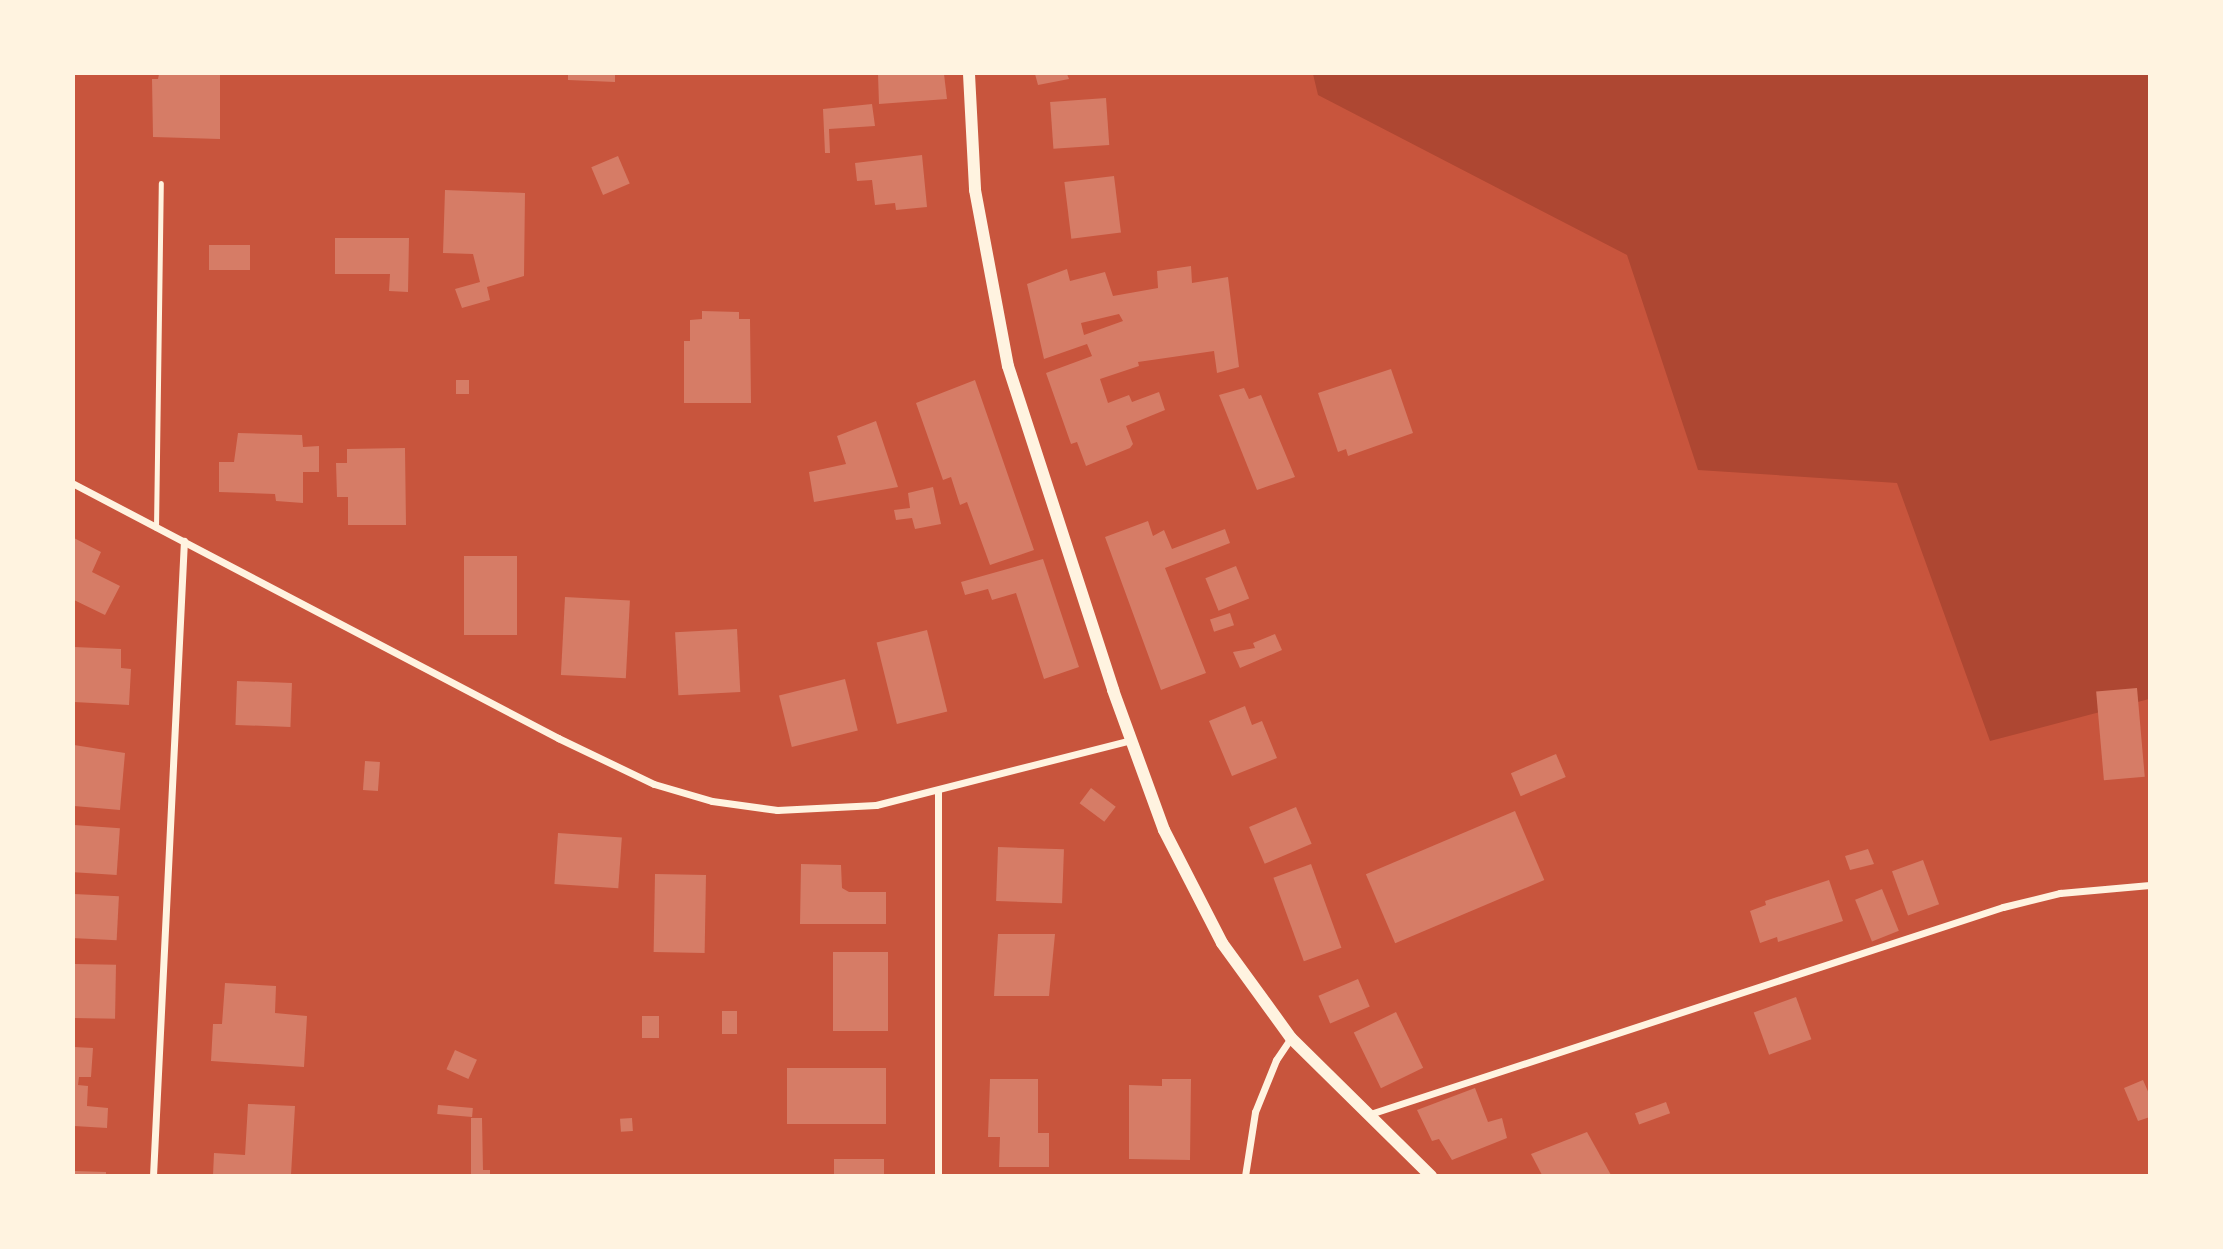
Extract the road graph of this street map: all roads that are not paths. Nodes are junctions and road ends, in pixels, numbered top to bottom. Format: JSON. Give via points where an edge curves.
{"nodes":[{"id":1,"x":969,"y":74,"type":"edge"},
{"id":2,"x":161,"y":183,"type":"dead end"},
{"id":3,"x":74,"y":484,"type":"edge"},
{"id":4,"x":156,"y":528,"type":"junction"},
{"id":5,"x":184,"y":541,"type":"junction"},
{"id":6,"x":1131,"y":740,"type":"junction"},
{"id":7,"x":938,"y":790,"type":"junction"},
{"id":8,"x":2150,"y":885,"type":"edge"},
{"id":9,"x":1292,"y":1038,"type":"junction"},
{"id":10,"x":1367,"y":1115,"type":"junction"},
{"id":11,"x":153,"y":1175,"type":"edge"},
{"id":12,"x":938,"y":1175,"type":"edge"},
{"id":13,"x":1245,"y":1175,"type":"edge"},
{"id":14,"x":1431,"y":1175,"type":"edge"}],
"edges":[{"from":1,"to":6,"type":"street","via":[[975,190],[1008,366]]},
{"from":2,"to":4,"type":"lane"},
{"from":3,"to":4,"type":"street"},
{"from":4,"to":5,"type":"street"},
{"from":5,"to":7,"type":"street","via":[[654,783],[712,801],[777,810],[876,805]]},
{"from":5,"to":11,"type":"street"},
{"from":6,"to":7,"type":"street"},
{"from":6,"to":9,"type":"street","via":[[1164,830],[1222,943]]},
{"from":7,"to":12,"type":"street"},
{"from":8,"to":10,"type":"street","via":[[2060,894],[2003,906]]},
{"from":9,"to":10,"type":"street"},
{"from":9,"to":13,"type":"street","via":[[1276,1060],[1255,1112]]},
{"from":10,"to":14,"type":"street"}]}
